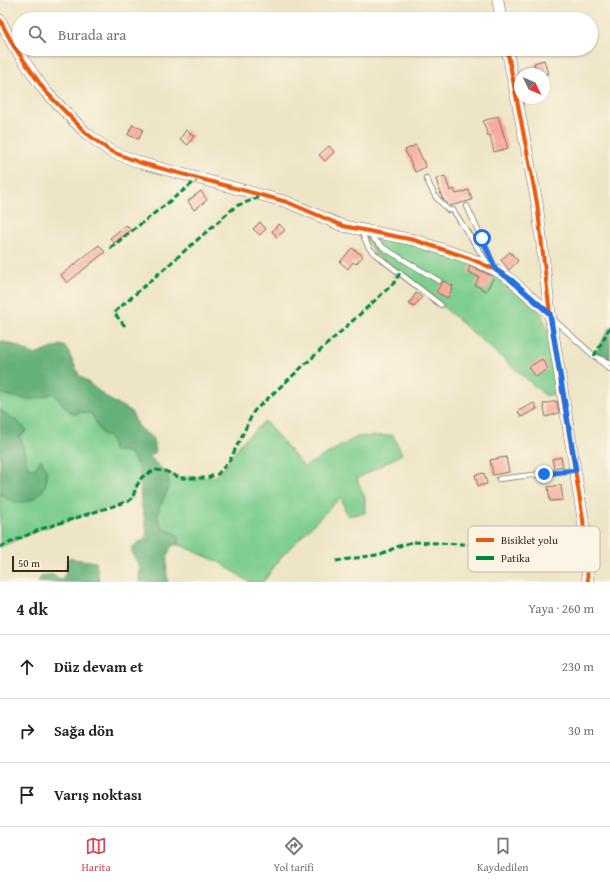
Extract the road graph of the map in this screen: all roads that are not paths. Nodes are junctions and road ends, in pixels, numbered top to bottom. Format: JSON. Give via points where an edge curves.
{"nodes":[{"id":1,"x":498,"y":0,"type":"edge"},
{"id":2,"x":500,"y":12,"type":"edge"},
{"id":3,"x":0,"y":20,"type":"edge"},
{"id":4,"x":12,"y":43,"type":"edge"},
{"id":5,"x":21,"y":56,"type":"edge"},
{"id":6,"x":508,"y":56,"type":"edge"},
{"id":7,"x":426,"y":178,"type":"dead end"},
{"id":8,"x":467,"y":206,"type":"dead end"},
{"id":9,"x":362,"y":229,"type":"junction"},
{"id":10,"x":493,"y":268,"type":"junction"},
{"id":11,"x":439,"y":281,"type":"dead end"},
{"id":12,"x":441,"y":305,"type":"dead end"},
{"id":13,"x":550,"y":315,"type":"junction"},
{"id":14,"x":594,"y":356,"type":"junction"},
{"id":15,"x":610,"y":363,"type":"edge"},
{"id":16,"x":610,"y":369,"type":"edge"},
{"id":17,"x":576,"y":470,"type":"junction"},
{"id":18,"x":499,"y":479,"type":"dead end"},
{"id":19,"x":584,"y":526,"type":"edge"},
{"id":20,"x":587,"y":572,"type":"edge"},
{"id":21,"x":588,"y":582,"type":"edge"}],
"edges":[{"from":1,"to":2,"type":"street"},
{"from":3,"to":4,"type":"street"},
{"from":5,"to":9,"type":"street","via":[[45,91],[86,133],[110,151],[141,163],[287,202],[343,226]]},
{"from":6,"to":13,"type":"street","via":[[537,203]]},
{"from":7,"to":10,"type":"lane","via":[[440,203],[448,210],[453,210]]},
{"from":8,"to":10,"type":"lane"},
{"from":9,"to":10,"type":"street","via":[[432,245]]},
{"from":9,"to":11,"type":"lane","via":[[384,248]]},
{"from":9,"to":12,"type":"lane","via":[[369,248],[376,255]]},
{"from":10,"to":13,"type":"street","via":[[510,279]]},
{"from":13,"to":14,"type":"lane"},
{"from":13,"to":17,"type":"street"},
{"from":14,"to":15,"type":"lane"},
{"from":14,"to":16,"type":"lane"},
{"from":17,"to":18,"type":"lane"},
{"from":17,"to":19,"type":"street"},
{"from":20,"to":21,"type":"street"}]}
